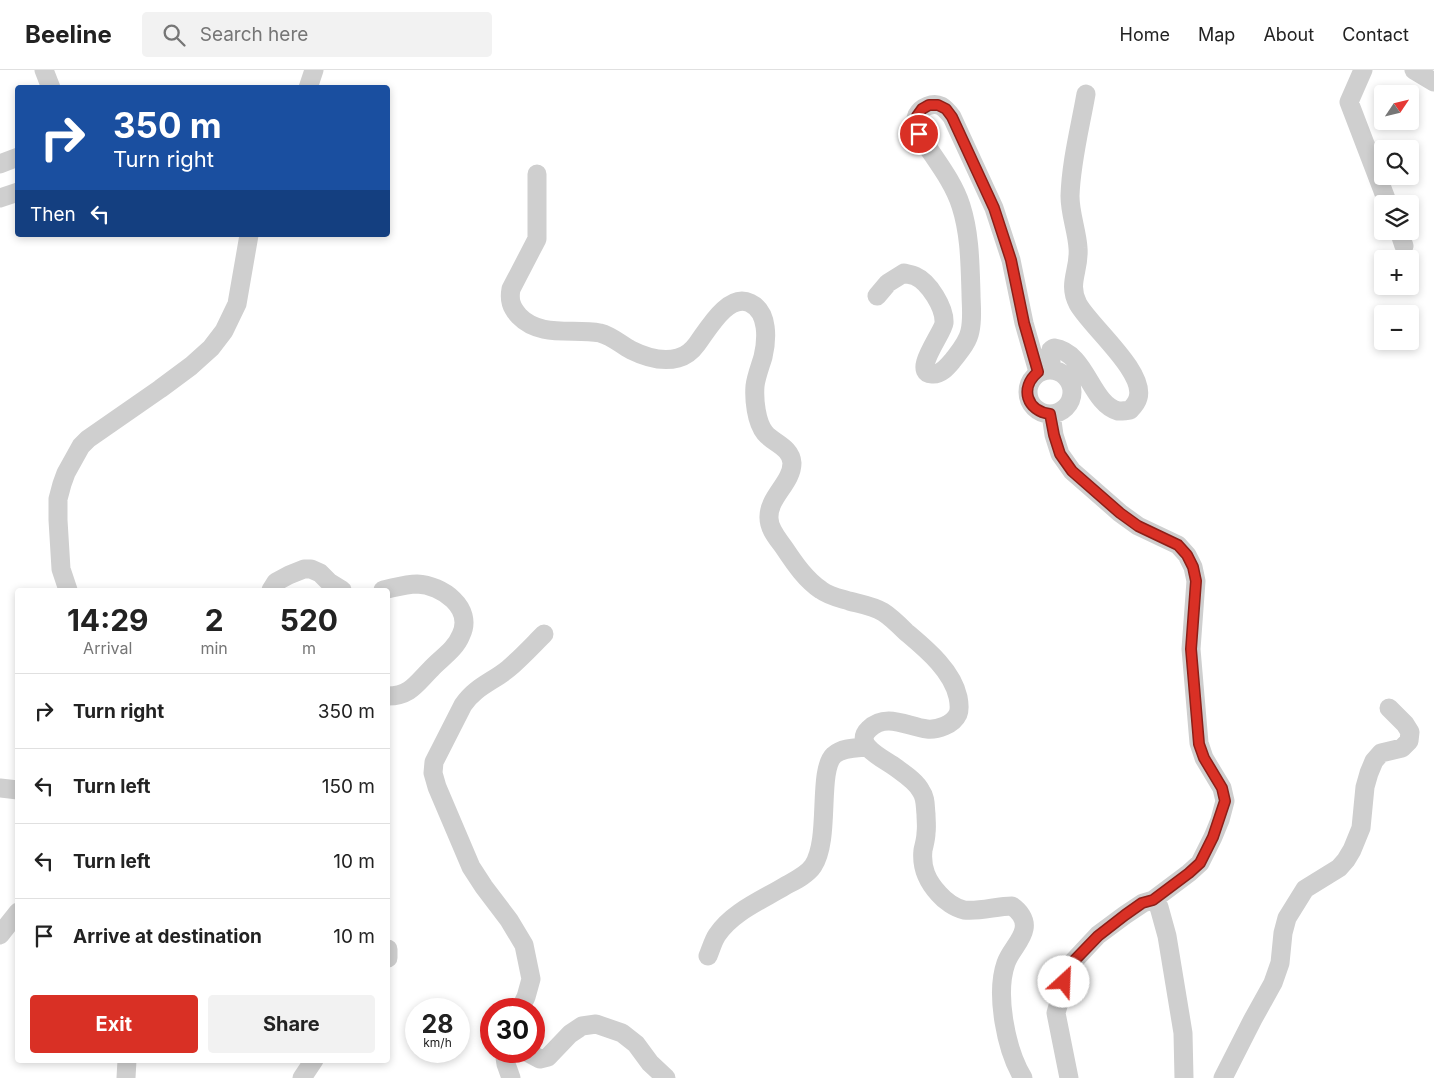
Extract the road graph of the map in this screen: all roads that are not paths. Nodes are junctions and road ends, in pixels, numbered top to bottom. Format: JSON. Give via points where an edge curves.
{"nodes":[{"id":1,"x":44,"y":70,"type":"edge"},
{"id":2,"x":314,"y":70,"type":"edge"},
{"id":3,"x":1363,"y":70,"type":"edge"},
{"id":4,"x":1414,"y":70,"type":"edge"},
{"id":5,"x":1434,"y":82,"type":"edge"},
{"id":6,"x":50,"y":85,"type":"edge"},
{"id":7,"x":309,"y":85,"type":"edge"},
{"id":8,"x":1086,"y":94,"type":"dead end"},
{"id":9,"x":15,"y":158,"type":"edge"},
{"id":10,"x":0,"y":164,"type":"edge"},
{"id":11,"x":537,"y":174,"type":"dead end"},
{"id":12,"x":15,"y":193,"type":"edge"},
{"id":13,"x":1385,"y":195,"type":"edge"},
{"id":14,"x":0,"y":198,"type":"edge"},
{"id":15,"x":249,"y":237,"type":"edge"},
{"id":16,"x":877,"y":296,"type":"dead end"},
{"id":17,"x":1045,"y":371,"type":"junction"},
{"id":18,"x":1050,"y":414,"type":"junction"},
{"id":19,"x":67,"y":588,"type":"edge"},
{"id":20,"x":272,"y":588,"type":"edge"},
{"id":21,"x":339,"y":588,"type":"edge"},
{"id":22,"x":390,"y":589,"type":"edge"},
{"id":23,"x":544,"y":634,"type":"dead end"},
{"id":24,"x":390,"y":696,"type":"edge"},
{"id":25,"x":1389,"y":708,"type":"dead end"},
{"id":26,"x":867,"y":747,"type":"junction"},
{"id":27,"x":0,"y":788,"type":"edge"},
{"id":28,"x":15,"y":790,"type":"edge"},
{"id":29,"x":1153,"y":900,"type":"junction"},
{"id":30,"x":15,"y":916,"type":"edge"},
{"id":31,"x":0,"y":935,"type":"edge"},
{"id":32,"x":708,"y":956,"type":"dead end"},
{"id":33,"x":526,"y":998,"type":"edge"},
{"id":34,"x":545,"y":1058,"type":"edge"},
{"id":35,"x":127,"y":1063,"type":"edge"},
{"id":36,"x":312,"y":1063,"type":"edge"},
{"id":37,"x":506,"y":1063,"type":"edge"},
{"id":38,"x":126,"y":1078,"type":"edge"},
{"id":39,"x":302,"y":1078,"type":"edge"},
{"id":40,"x":511,"y":1078,"type":"edge"},
{"id":41,"x":666,"y":1078,"type":"edge"},
{"id":42,"x":1023,"y":1078,"type":"edge"},
{"id":43,"x":1069,"y":1078,"type":"edge"},
{"id":44,"x":1184,"y":1078,"type":"edge"},
{"id":45,"x":1223,"y":1078,"type":"edge"}],
"edges":[{"from":1,"to":6,"type":"street"},
{"from":2,"to":7,"type":"street"},
{"from":3,"to":13,"type":"street","via":[[1349,102]]},
{"from":4,"to":5,"type":"street"},
{"from":8,"to":17,"type":"street","via":[[1070,197],[1078,248],[1072,287],[1078,304],[1132,373],[1139,397],[1130,410],[1119,411],[1109,407],[1076,361],[1058,349],[1051,350]]},
{"from":9,"to":10,"type":"street"},
{"from":11,"to":26,"type":"street","via":[[537,239],[510,289],[509,298],[512,307],[532,326],[600,333],[645,356],[676,359],[685,356],[716,317],[735,302],[750,302],[759,309],[766,331],[764,354],[755,386],[756,414],[766,435],[783,446],[792,460],[792,468],[773,500],[768,519],[771,528],[811,582],[822,591],[882,611],[930,653],[958,695],[959,713],[947,724],[929,730],[899,721],[885,721],[866,733]]},
{"from":12,"to":14,"type":"street"},
{"from":15,"to":19,"type":"street","via":[[237,304],[224,331],[211,348],[160,389],[88,439],[74,457],[58,499],[61,569]]},
{"from":16,"to":17,"type":"street","via":[[888,283],[904,273],[921,280],[934,295],[944,323],[926,358],[924,366],[929,374],[939,373],[948,366],[965,344],[972,319],[970,268],[961,206],[916,126],[922,109],[938,105],[952,117],[994,208],[1011,260],[1024,323]]},
{"from":17,"to":18,"type":"street","via":[[1032,377],[1027,391],[1037,410]]},
{"from":17,"to":18,"type":"street","via":[[1059,371],[1066,375],[1072,389],[1065,409]]},
{"from":18,"to":29,"type":"street","via":[[1060,454],[1072,471],[1138,526],[1178,545],[1190,561],[1196,581],[1191,649],[1199,744],[1222,788],[1225,801],[1200,863]]},
{"from":20,"to":21,"type":"street","via":[[289,575],[311,569]]},
{"from":22,"to":24,"type":"street","via":[[417,584],[437,588],[458,605],[465,626],[450,652],[413,688]]},
{"from":23,"to":33,"type":"street","via":[[507,670],[468,697],[434,762],[433,773],[471,867],[524,944],[531,979]]},
{"from":25,"to":45,"type":"street","via":[[1410,732],[1409,741],[1402,748],[1381,753],[1374,761],[1366,787],[1361,828],[1352,850],[1339,868],[1305,889],[1287,918],[1280,963],[1273,983]]},
{"from":26,"to":32,"type":"street","via":[[838,752],[830,761],[826,770],[821,846],[812,867],[730,920],[716,936]]},
{"from":26,"to":42,"type":"street","via":[[921,790],[925,802],[926,833],[922,866],[934,889],[944,900],[964,910],[1012,906],[1024,921],[1024,929],[1006,963],[1000,999],[1014,1061]]},
{"from":27,"to":28,"type":"street"},
{"from":29,"to":43,"type":"street","via":[[1142,903],[1098,936],[1069,966],[1056,1013]]},
{"from":29,"to":44,"type":"street","via":[[1159,907],[1167,936],[1183,1033]]},
{"from":30,"to":31,"type":"street"},
{"from":34,"to":41,"type":"street","via":[[582,1026],[596,1024],[622,1033]]},
{"from":35,"to":38,"type":"street"},
{"from":36,"to":39,"type":"street"},
{"from":37,"to":40,"type":"street"}]}
